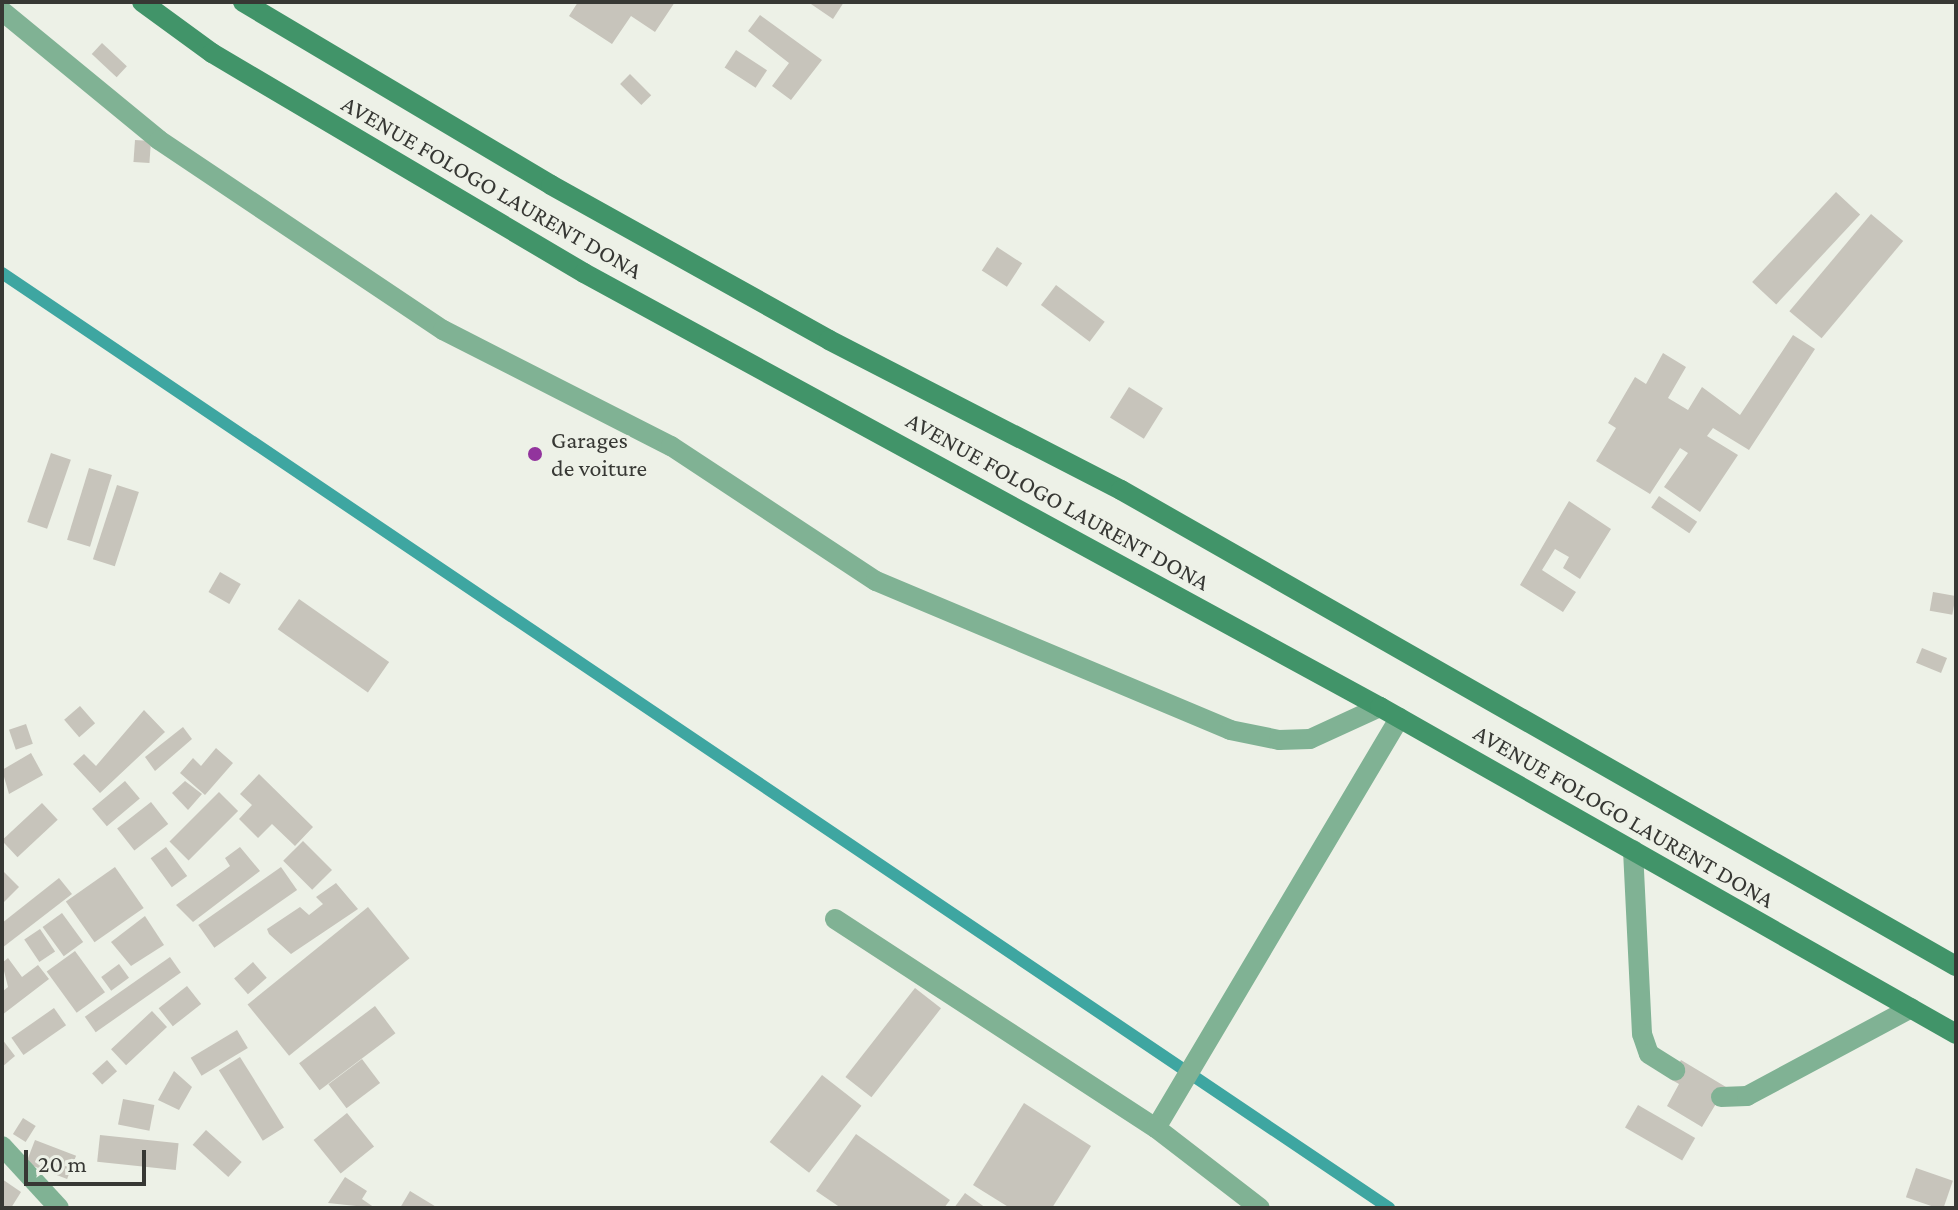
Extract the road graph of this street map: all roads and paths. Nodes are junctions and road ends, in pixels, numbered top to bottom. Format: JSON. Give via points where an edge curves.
{"nodes":[{"id":1,"x":142,"y":2,"type":"edge"},
{"id":2,"x":243,"y":2,"type":"edge"},
{"id":3,"x":2,"y":11,"type":"edge"},
{"id":4,"x":1380,"y":707,"type":"junction"},
{"id":5,"x":1399,"y":718,"type":"junction"},
{"id":6,"x":1633,"y":850,"type":"junction"},
{"id":7,"x":835,"y":919,"type":"dead end"},
{"id":8,"x":1956,"y":966,"type":"edge"},
{"id":9,"x":1911,"y":1008,"type":"junction"},
{"id":10,"x":1956,"y":1034,"type":"edge"},
{"id":11,"x":1675,"y":1070,"type":"dead end"},
{"id":12,"x":1721,"y":1097,"type":"dead end"},
{"id":13,"x":1156,"y":1128,"type":"junction"},
{"id":14,"x":2,"y":1146,"type":"edge"},
{"id":15,"x":59,"y":1208,"type":"edge"},
{"id":16,"x":1260,"y":1208,"type":"edge"}],
"edges":[{"from":1,"to":4,"type":"main road","name":"AVENUE FOLOGO LAURENT DONA","via":[[212,53],[584,273]]},
{"from":2,"to":8,"type":"main road","name":"AVENUE FOLOGO LAURENT DONA","via":[[551,185],[829,340],[1121,490]]},
{"from":3,"to":4,"type":"street","via":[[159,140],[443,330],[671,446],[876,581],[1230,730],[1279,740],[1310,739]]},
{"from":4,"to":5,"type":"main road","name":"AVENUE FOLOGO LAURENT DONA"},
{"from":5,"to":6,"type":"main road","name":"AVENUE FOLOGO LAURENT DONA"},
{"from":5,"to":13,"type":"street"},
{"from":6,"to":9,"type":"main road","name":"AVENUE FOLOGO LAURENT DONA"},
{"from":6,"to":11,"type":"street","via":[[1642,1034],[1649,1054]]},
{"from":7,"to":13,"type":"street"},
{"from":9,"to":10,"type":"main road","name":"AVENUE FOLOGO LAURENT DONA"},
{"from":9,"to":12,"type":"street","via":[[1747,1096]]},
{"from":13,"to":16,"type":"street"},
{"from":14,"to":15,"type":"street"}]}
